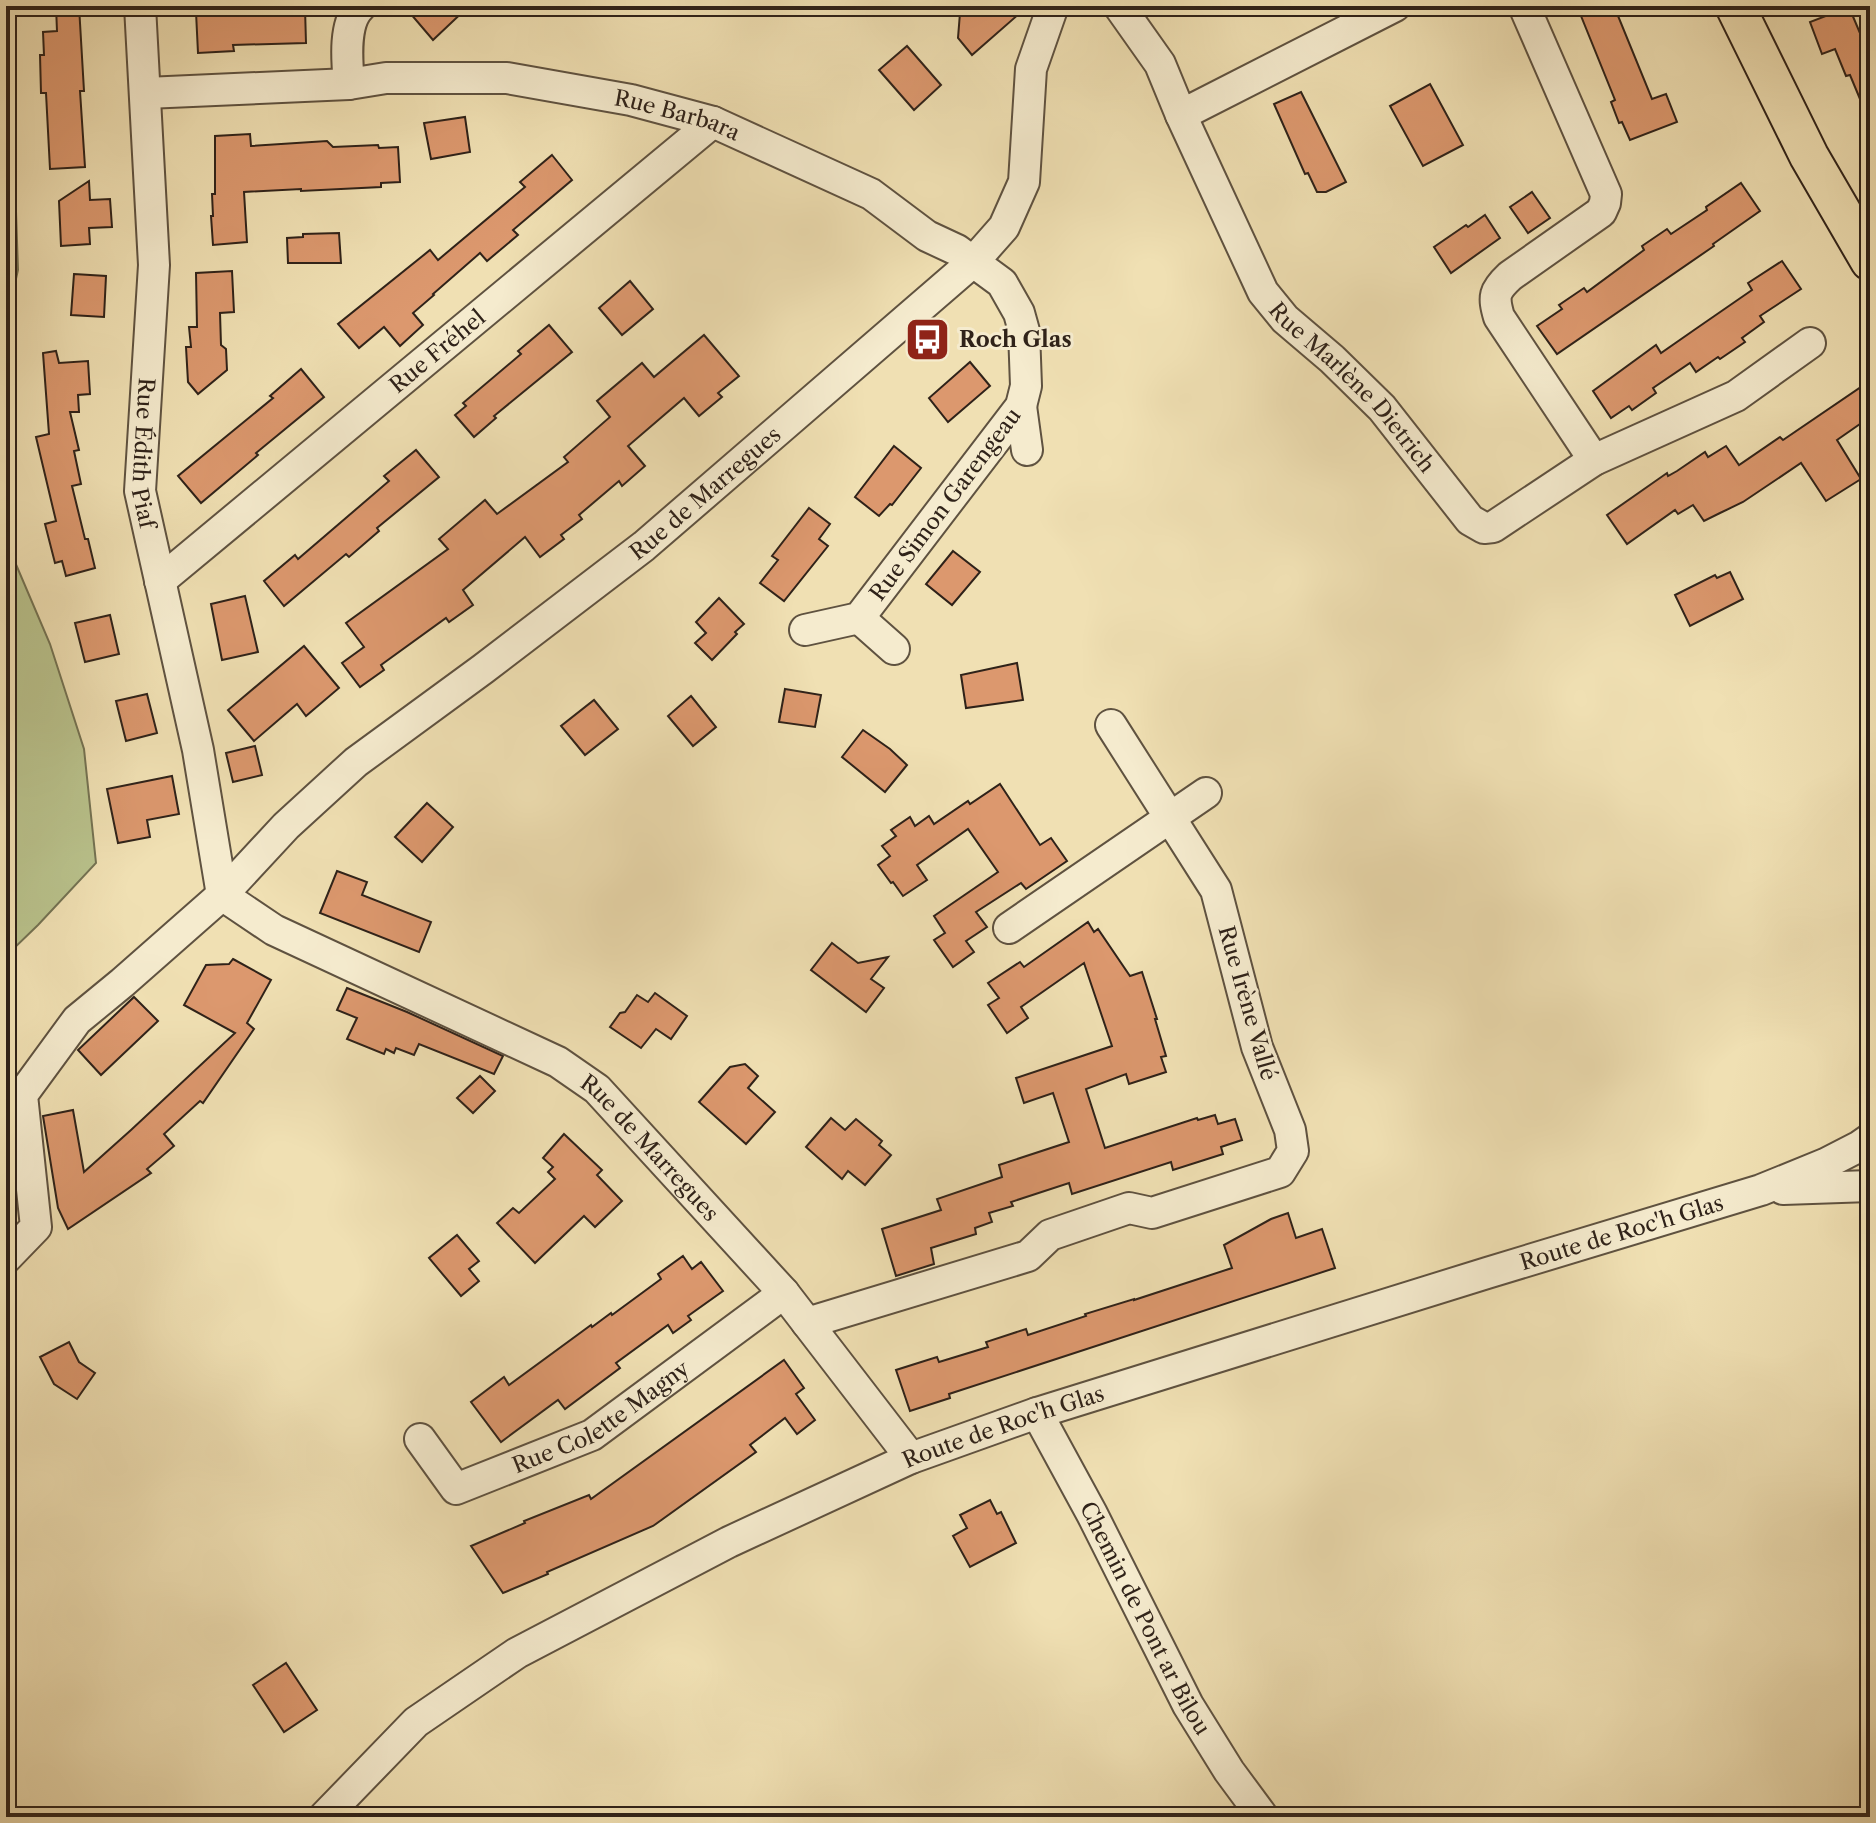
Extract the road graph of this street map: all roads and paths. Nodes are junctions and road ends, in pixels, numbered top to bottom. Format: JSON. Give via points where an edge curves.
{"nodes":[{"id":1,"x":140,"y":6,"type":"edge"},
{"id":2,"x":361,"y":6,"type":"edge"},
{"id":3,"x":1053,"y":6,"type":"edge"},
{"id":4,"x":1119,"y":6,"type":"edge"},
{"id":5,"x":1395,"y":6,"type":"edge"},
{"id":6,"x":1524,"y":6,"type":"edge"},
{"id":7,"x":1735,"y":6,"type":"edge"},
{"id":8,"x":349,"y":84,"type":"junction"},
{"id":9,"x":146,"y":93,"type":"junction"},
{"id":10,"x":1181,"y":115,"type":"junction"},
{"id":11,"x":713,"y":122,"type":"junction"},
{"id":12,"x":974,"y":261,"type":"junction"},
{"id":13,"x":1870,"y":261,"type":"edge"},
{"id":14,"x":1810,"y":343,"type":"dead end"},
{"id":15,"x":1021,"y":406,"type":"junction"},
{"id":16,"x":1027,"y":450,"type":"dead end"},
{"id":17,"x":1594,"y":460,"type":"junction"},
{"id":18,"x":160,"y":581,"type":"junction"},
{"id":19,"x":859,"y":618,"type":"junction"},
{"id":20,"x":805,"y":630,"type":"dead end"},
{"id":21,"x":894,"y":649,"type":"dead end"},
{"id":22,"x":1111,"y":725,"type":"dead end"},
{"id":23,"x":1206,"y":793,"type":"dead end"},
{"id":24,"x":1171,"y":818,"type":"junction"},
{"id":25,"x":222,"y":895,"type":"junction"},
{"id":26,"x":1009,"y":928,"type":"dead end"},
{"id":27,"x":1870,"y":1139,"type":"edge"},
{"id":28,"x":1870,"y":1186,"type":"edge"},
{"id":29,"x":1761,"y":1190,"type":"junction"},
{"id":30,"x":6,"y":1258,"type":"edge"},
{"id":31,"x":784,"y":1293,"type":"junction"},
{"id":32,"x":807,"y":1323,"type":"junction"},
{"id":33,"x":1037,"y":1413,"type":"junction"},
{"id":34,"x":420,"y":1439,"type":"dead end"},
{"id":35,"x":911,"y":1458,"type":"junction"},
{"id":36,"x":324,"y":1817,"type":"edge"},
{"id":37,"x":1263,"y":1817,"type":"edge"}],
"edges":[{"from":1,"to":9,"type":"street","name":"Rue Édith Piaf"},
{"from":2,"to":8,"type":"street","via":[[345,48]]},
{"from":3,"to":12,"type":"street","name":"Rue de Marregues","via":[[1031,69],[1024,182],[1004,227]]},
{"from":4,"to":10,"type":"street","name":"Rue Marlène Dietrich","via":[[1160,64]]},
{"from":5,"to":10,"type":"street"},
{"from":6,"to":17,"type":"street","via":[[1606,194],[1601,212],[1499,286],[1496,305]]},
{"from":7,"to":13,"type":"main road","via":[[1809,156]]},
{"from":8,"to":9,"type":"street","name":"Rue Barbara"},
{"from":8,"to":11,"type":"street","name":"Rue Barbara","via":[[386,78],[507,78],[631,100]]},
{"from":9,"to":18,"type":"street","name":"Rue Édith Piaf","via":[[154,265],[140,491]]},
{"from":10,"to":17,"type":"street","name":"Rue Marlène Dietrich","via":[[1263,292],[1382,408],[1470,520],[1493,527]]},
{"from":11,"to":12,"type":"street","name":"Rue Barbara","via":[[871,194],[927,236]]},
{"from":11,"to":18,"type":"street","name":"Rue Fréhel"},
{"from":12,"to":15,"type":"street","name":"Rue Simon Garengeau","via":[[1002,283],[1019,313],[1026,386]]},
{"from":12,"to":25,"type":"street","name":"Rue de Marregues","via":[[644,546],[356,762]]},
{"from":14,"to":17,"type":"street","name":"Rue Marlène Dietrich","via":[[1736,396]]},
{"from":15,"to":16,"type":"street"},
{"from":15,"to":19,"type":"street","name":"Rue Simon Garengeau"},
{"from":18,"to":25,"type":"street","name":"Rue Édith Piaf","via":[[198,750]]},
{"from":19,"to":20,"type":"street","name":"Rue Simon Garengeau"},
{"from":19,"to":21,"type":"street","name":"Rue Simon Garengeau"},
{"from":22,"to":24,"type":"street","name":"Rue Irène Vallé"},
{"from":23,"to":24,"type":"street"},
{"from":24,"to":26,"type":"street"},
{"from":24,"to":32,"type":"street","name":"Rue Irène Vallé","via":[[1216,890],[1257,1047],[1290,1130],[1293,1151],[1280,1172],[1152,1213],[1129,1208],[1050,1235],[1028,1256]]},
{"from":25,"to":30,"type":"street","name":"Rue de Marregues","via":[[77,1020],[22,1095],[36,1227]]},
{"from":25,"to":31,"type":"street","name":"Rue de Marregues","via":[[274,930],[578,1074]]},
{"from":27,"to":29,"type":"street","name":"Route de Roc'h Glas"},
{"from":28,"to":29,"type":"street","name":"Route de Roc'h Glas"},
{"from":29,"to":33,"type":"street","name":"Route de Roc'h Glas"},
{"from":31,"to":32,"type":"street","name":"Rue de Marregues"},
{"from":31,"to":34,"type":"street","name":"Rue Colette Magny","via":[[592,1435],[456,1489]]},
{"from":32,"to":35,"type":"street","name":"Rue de Marregues"},
{"from":33,"to":35,"type":"street","name":"Route de Roc'h Glas"},
{"from":33,"to":37,"type":"street","name":"Chemin de Pont ar Bilou","via":[[1188,1705]]},
{"from":35,"to":36,"type":"street","name":"Route de Roc'h Glas","via":[[729,1542],[517,1653],[416,1722]]}]}
